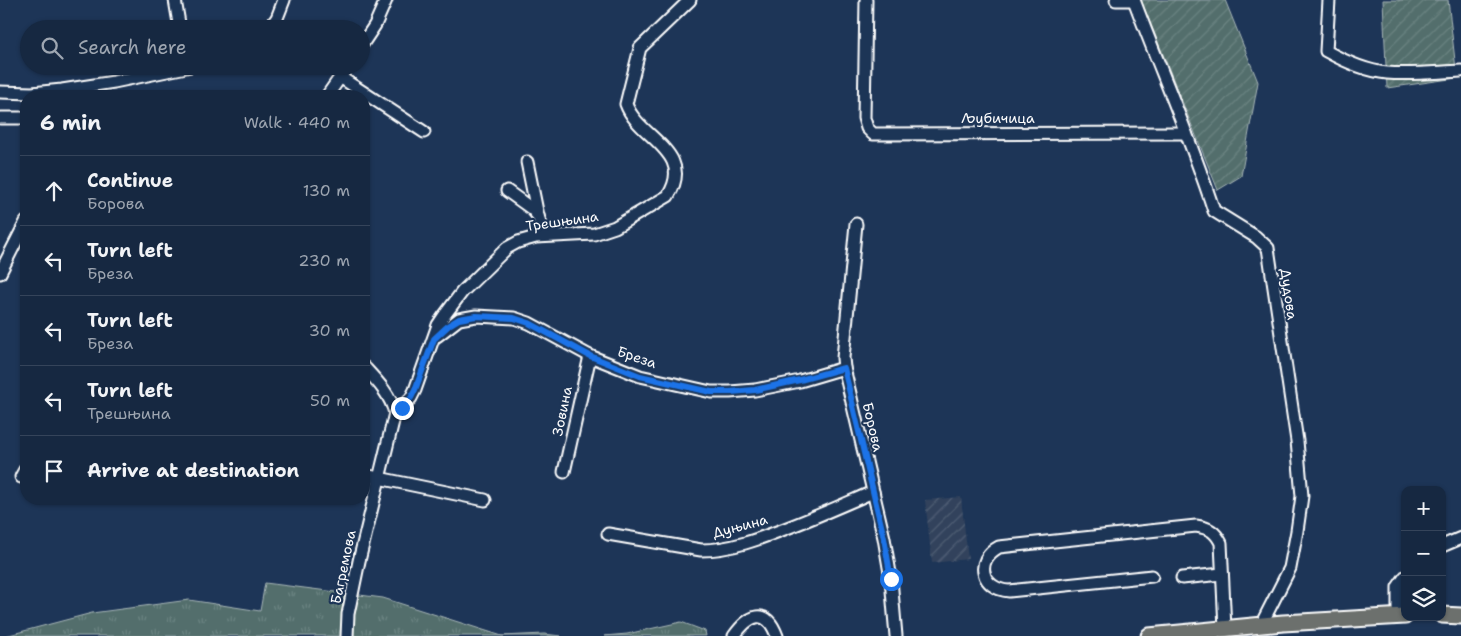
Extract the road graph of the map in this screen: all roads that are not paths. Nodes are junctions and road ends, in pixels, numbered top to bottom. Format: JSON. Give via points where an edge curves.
{"nodes":[{"id":1,"x":175,"y":0,"type":"edge"},
{"id":2,"x":284,"y":0,"type":"edge"},
{"id":3,"x":386,"y":0,"type":"edge"},
{"id":4,"x":690,"y":0,"type":"edge"},
{"id":5,"x":866,"y":0,"type":"edge"},
{"id":6,"x":1116,"y":0,"type":"edge"},
{"id":7,"x":1134,"y":0,"type":"edge"},
{"id":8,"x":1329,"y":0,"type":"edge"},
{"id":9,"x":178,"y":20,"type":"edge"},
{"id":10,"x":276,"y":20,"type":"edge"},
{"id":11,"x":370,"y":32,"type":"edge"},
{"id":12,"x":1461,"y":71,"type":"edge"},
{"id":13,"x":149,"y":75,"type":"edge"},
{"id":14,"x":342,"y":75,"type":"edge"},
{"id":15,"x":340,"y":78,"type":"junction"},
{"id":16,"x":61,"y":90,"type":"edge"},
{"id":17,"x":331,"y":90,"type":"edge"},
{"id":18,"x":359,"y":90,"type":"edge"},
{"id":19,"x":0,"y":92,"type":"edge"},
{"id":20,"x":20,"y":93,"type":"edge"},
{"id":21,"x":370,"y":97,"type":"edge"},
{"id":22,"x":0,"y":118,"type":"edge"},
{"id":23,"x":20,"y":118,"type":"edge"},
{"id":24,"x":424,"y":132,"type":"dead end"},
{"id":25,"x":1186,"y":133,"type":"junction"},
{"id":26,"x":527,"y":162,"type":"dead end"},
{"id":27,"x":507,"y":192,"type":"dead end"},
{"id":28,"x":538,"y":216,"type":"junction"},
{"id":29,"x":856,"y":224,"type":"dead end"},
{"id":30,"x":20,"y":234,"type":"edge"},
{"id":31,"x":545,"y":236,"type":"junction"},
{"id":32,"x":0,"y":272,"type":"edge"},
{"id":33,"x":434,"y":339,"type":"junction"},
{"id":34,"x":590,"y":356,"type":"junction"},
{"id":35,"x":844,"y":368,"type":"junction"},
{"id":36,"x":370,"y":374,"type":"edge"},
{"id":37,"x":395,"y":413,"type":"junction"},
{"id":38,"x":564,"y":472,"type":"dead end"},
{"id":39,"x":370,"y":476,"type":"edge"},
{"id":40,"x":379,"y":478,"type":"junction"},
{"id":41,"x":873,"y":492,"type":"junction"},
{"id":42,"x":485,"y":500,"type":"dead end"},
{"id":43,"x":608,"y":534,"type":"dead end"},
{"id":44,"x":1461,"y":538,"type":"edge"},
{"id":45,"x":1446,"y":544,"type":"edge"},
{"id":46,"x":1222,"y":574,"type":"junction"},
{"id":47,"x":1152,"y":576,"type":"dead end"},
{"id":48,"x":1182,"y":578,"type":"dead end"},
{"id":49,"x":1401,"y":583,"type":"edge"},
{"id":50,"x":1401,"y":610,"type":"edge"},
{"id":51,"x":1446,"y":615,"type":"edge"},
{"id":52,"x":1461,"y":616,"type":"edge"},
{"id":53,"x":1401,"y":617,"type":"edge"},
{"id":54,"x":1261,"y":625,"type":"junction"},
{"id":55,"x":1225,"y":629,"type":"junction"},
{"id":56,"x":347,"y":636,"type":"edge"},
{"id":57,"x":734,"y":636,"type":"edge"},
{"id":58,"x":777,"y":636,"type":"edge"},
{"id":59,"x":896,"y":636,"type":"edge"},
{"id":60,"x":1149,"y":636,"type":"edge"}],
"edges":[{"from":1,"to":9,"type":"street"},
{"from":2,"to":10,"type":"street"},
{"from":3,"to":11,"type":"street"},
{"from":4,"to":31,"type":"street","name":"Трешњина","via":[[640,48],[626,104],[629,113],[661,144],[674,163],[676,179],[673,188],[668,196],[615,227],[594,234]]},
{"from":5,"to":25,"type":"street","name":"Љубичица","via":[[864,118],[873,134]]},
{"from":6,"to":7,"type":"street"},
{"from":7,"to":25,"type":"street","name":"Дудова"},
{"from":8,"to":12,"type":"street","via":[[1326,51],[1339,59],[1387,73]]},
{"from":13,"to":16,"type":"street"},
{"from":14,"to":15,"type":"street"},
{"from":15,"to":17,"type":"street"},
{"from":15,"to":18,"type":"street"},
{"from":19,"to":20,"type":"street"},
{"from":21,"to":24,"type":"street"},
{"from":22,"to":23,"type":"street"},
{"from":25,"to":54,"type":"street","name":"Дудова","via":[[1214,211],[1268,248],[1297,441],[1302,496],[1290,568]]},
{"from":26,"to":28,"type":"street"},
{"from":27,"to":28,"type":"street"},
{"from":28,"to":31,"type":"street"},
{"from":29,"to":35,"type":"street","name":"Борова"},
{"from":30,"to":32,"type":"street"},
{"from":31,"to":33,"type":"street","name":"Трешњина","via":[[518,242],[497,257],[454,303],[438,325]]},
{"from":33,"to":34,"type":"street","name":"Бреза","via":[[459,319],[476,316],[514,318]]},
{"from":33,"to":37,"type":"street","name":"Трешњина","via":[[411,398]]},
{"from":34,"to":35,"type":"street","name":"Бреза","via":[[640,376],[711,392],[755,390]]},
{"from":34,"to":38,"type":"street","name":"Зовина"},
{"from":35,"to":41,"type":"street","name":"Борова"},
{"from":36,"to":37,"type":"street","via":[[384,389]]},
{"from":37,"to":40,"type":"street","name":"Багремова"},
{"from":39,"to":40,"type":"street"},
{"from":40,"to":42,"type":"street"},
{"from":40,"to":56,"type":"street","name":"Багремова","via":[[348,614]]},
{"from":41,"to":43,"type":"street","name":"Дуњина","via":[[769,535],[714,550]]},
{"from":41,"to":59,"type":"street","name":"Борова","via":[[891,579]]},
{"from":44,"to":45,"type":"street"},
{"from":46,"to":47,"type":"street","via":[[1218,537],[1213,531],[1196,526],[999,546],[987,556],[984,570],[985,577],[994,588],[1009,591]]},
{"from":46,"to":48,"type":"street"},
{"from":46,"to":55,"type":"street"},
{"from":49,"to":50,"type":"street","via":[[1398,587]]},
{"from":51,"to":52,"type":"main road"},
{"from":53,"to":54,"type":"main road"},
{"from":54,"to":55,"type":"main road"},
{"from":55,"to":60,"type":"main road"},
{"from":57,"to":58,"type":"street","via":[[744,623],[759,617],[771,623]]}]}
